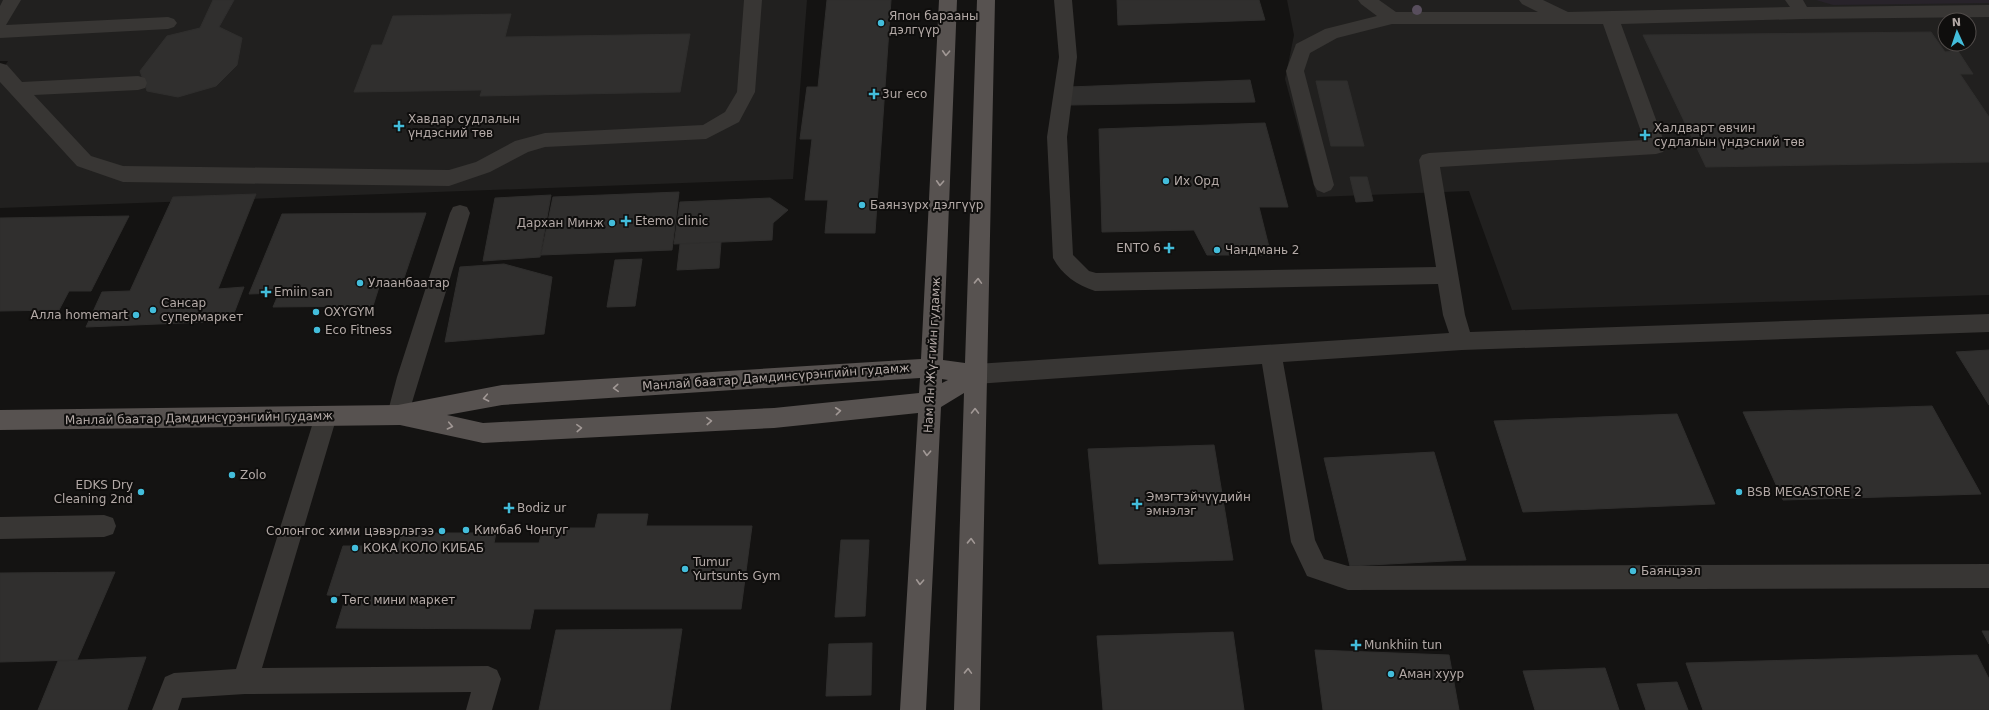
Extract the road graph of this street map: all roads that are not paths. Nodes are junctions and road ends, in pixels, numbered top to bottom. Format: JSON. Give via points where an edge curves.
{"nodes":[{"id":1,"x":12,"y":0,"type":"edge"},
{"id":2,"x":753,"y":0,"type":"edge"},
{"id":3,"x":948,"y":0,"type":"edge"},
{"id":4,"x":986,"y":0,"type":"edge"},
{"id":5,"x":1063,"y":0,"type":"edge"},
{"id":6,"x":1367,"y":0,"type":"edge"},
{"id":7,"x":1528,"y":0,"type":"edge"},
{"id":8,"x":1798,"y":6,"type":"edge"},
{"id":9,"x":1989,"y":11,"type":"edge"},
{"id":10,"x":1392,"y":18,"type":"junction"},
{"id":11,"x":1566,"y":18,"type":"junction"},
{"id":12,"x":1610,"y":18,"type":"junction"},
{"id":13,"x":0,"y":21,"type":"edge"},
{"id":14,"x":168,"y":23,"type":"dead end"},
{"id":15,"x":0,"y":32,"type":"edge"},
{"id":16,"x":0,"y":70,"type":"edge"},
{"id":17,"x":138,"y":83,"type":"dead end"},
{"id":18,"x":18,"y":89,"type":"junction"},
{"id":19,"x":1324,"y":186,"type":"dead end"},
{"id":20,"x":460,"y":213,"type":"dead end"},
{"id":21,"x":1448,"y":275,"type":"junction"},
{"id":22,"x":1989,"y":323,"type":"edge"},
{"id":23,"x":1462,"y":341,"type":"junction"},
{"id":24,"x":1271,"y":354,"type":"junction"},
{"id":25,"x":931,"y":368,"type":"junction"},
{"id":26,"x":976,"y":374,"type":"junction"},
{"id":27,"x":930,"y":402,"type":"junction"},
{"id":28,"x":398,"y":415,"type":"junction"},
{"id":29,"x":326,"y":416,"type":"junction"},
{"id":30,"x":0,"y":420,"type":"edge"},
{"id":31,"x":104,"y":526,"type":"dead end"},
{"id":32,"x":0,"y":528,"type":"edge"},
{"id":33,"x":1989,"y":576,"type":"edge"},
{"id":34,"x":245,"y":681,"type":"junction"},
{"id":35,"x":165,"y":710,"type":"edge"},
{"id":36,"x":479,"y":710,"type":"edge"},
{"id":37,"x":913,"y":710,"type":"edge"},
{"id":38,"x":967,"y":710,"type":"edge"}],
"edges":[{"from":1,"to":13,"type":"street"},
{"from":2,"to":18,"type":"street","via":[[746,92],[732,117],[706,132],[545,140],[522,146],[483,168],[449,178],[123,174],[84,161]]},
{"from":3,"to":25,"type":"main road","name":"Нам Ян Жү-гийн гудамж","one_way":true},
{"from":26,"to":4,"type":"main road","one_way":true},
{"from":5,"to":21,"type":"street","via":[[1068,57],[1058,137],[1063,258],[1082,277],[1095,282]]},
{"from":6,"to":10,"type":"street"},
{"from":7,"to":11,"type":"street"},
{"from":8,"to":9,"type":"street"},
{"from":8,"to":12,"type":"street"},
{"from":10,"to":11,"type":"street"},
{"from":10,"to":19,"type":"street","via":[[1331,33],[1302,49],[1295,71]]},
{"from":11,"to":12,"type":"street"},
{"from":12,"to":21,"type":"street","via":[[1656,147],[1429,160]]},
{"from":14,"to":15,"type":"street"},
{"from":16,"to":18,"type":"street"},
{"from":17,"to":18,"type":"street"},
{"from":20,"to":28,"type":"street"},
{"from":21,"to":23,"type":"street","via":[[1454,315]]},
{"from":22,"to":23,"type":"street"},
{"from":23,"to":24,"type":"street"},
{"from":24,"to":26,"type":"street"},
{"from":24,"to":33,"type":"street","via":[[1303,542],[1316,568],[1348,578]]},
{"from":25,"to":26,"type":"main road","name":"Манлай баатар Дамдинсүрэнгийн гудамж"},
{"from":25,"to":27,"type":"main road","name":"Нам Ян Жү-гийн гудамж"},
{"from":25,"to":28,"type":"main road","name":"Манлай баатар Дамдинсүрэнгийн гудамж","one_way":true,"via":[[502,395]]},
{"from":26,"to":27,"type":"main road","name":"Манлай баатар Дамдинсүрэнгийн гудамж"},
{"from":38,"to":26,"type":"main road","one_way":true},
{"from":28,"to":27,"type":"main road","name":"Манлай баатар Дамдинсүрэнгийн гудамж","one_way":true,"via":[[483,433],[774,418]]},
{"from":27,"to":37,"type":"main road","name":"Нам Ян Жү-гийн гудамж","one_way":true},
{"from":28,"to":29,"type":"main road","name":"Манлай баатар Дамдинсүрэнгийн гудамж"},
{"from":29,"to":30,"type":"main road","name":"Манлай баатар Дамдинсүрэнгийн гудамж"},
{"from":29,"to":34,"type":"street"},
{"from":31,"to":32,"type":"street"},
{"from":34,"to":35,"type":"street","via":[[174,686]]},
{"from":34,"to":36,"type":"street","via":[[488,679]]}]}
